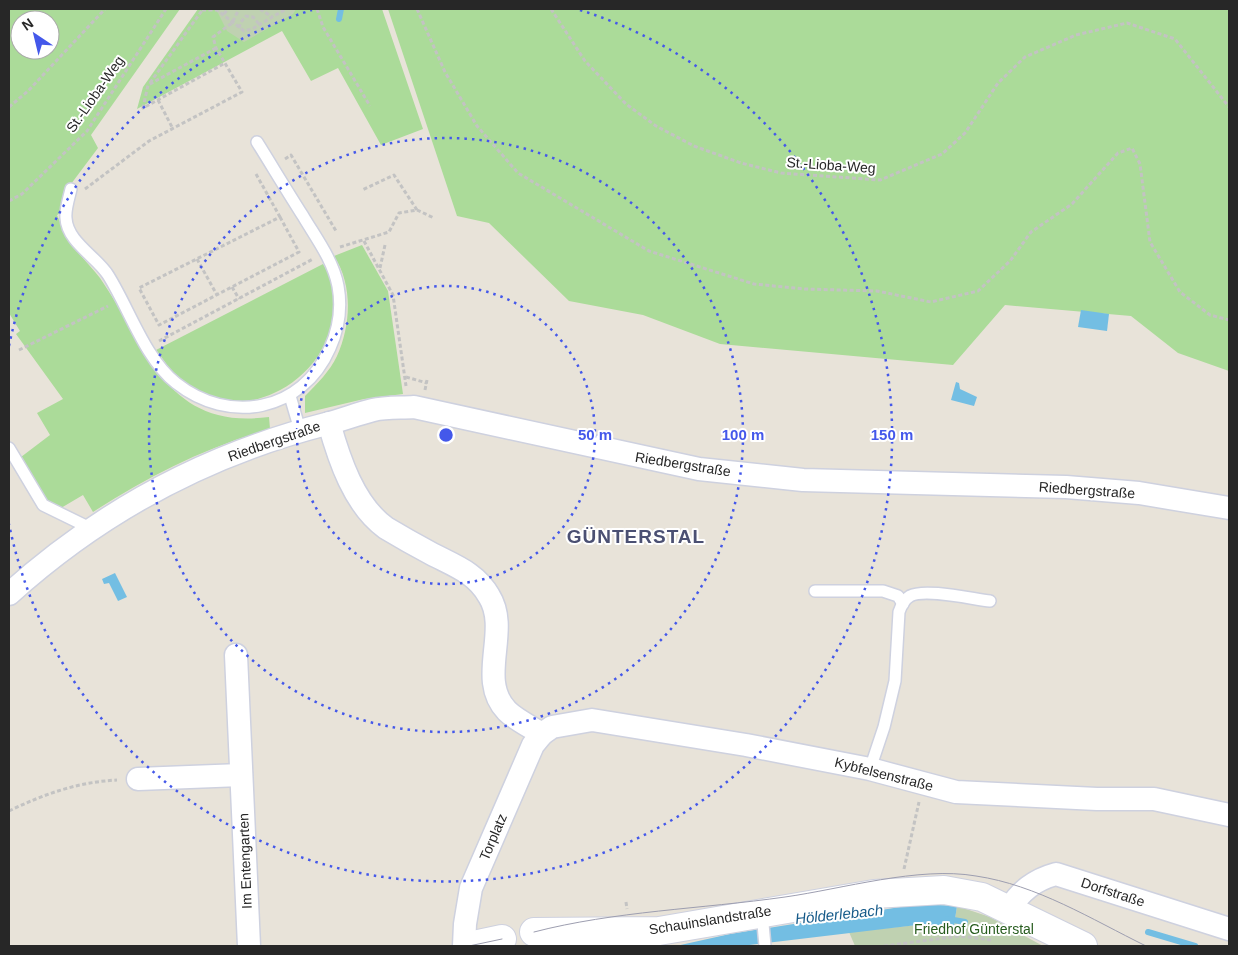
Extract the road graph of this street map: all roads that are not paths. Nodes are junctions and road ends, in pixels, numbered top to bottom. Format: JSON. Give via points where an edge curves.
{"nodes":[{"id":1,"x":257,"y":142,"type":"dead end"},
{"id":2,"x":74,"y":191,"type":"road end"},
{"id":3,"x":290,"y":396,"type":"junction"},
{"id":4,"x":329,"y":423,"type":"junction"},
{"id":5,"x":300,"y":430,"type":"junction"},
{"id":6,"x":9,"y":448,"type":"edge"},
{"id":7,"x":1229,"y":508,"type":"edge"},
{"id":8,"x":90,"y":528,"type":"junction"},
{"id":9,"x":815,"y":591,"type":"dead end"},
{"id":10,"x":9,"y":594,"type":"edge"},
{"id":11,"x":990,"y":601,"type":"dead end"},
{"id":12,"x":902,"y":604,"type":"junction"},
{"id":13,"x":236,"y":655,"type":"dead end"},
{"id":14,"x":542,"y":734,"type":"junction"},
{"id":15,"x":870,"y":769,"type":"junction"},
{"id":16,"x":241,"y":775,"type":"junction"},
{"id":17,"x":138,"y":779,"type":"road end"},
{"id":18,"x":1229,"y":815,"type":"edge"},
{"id":19,"x":1009,"y":909,"type":"junction"},
{"id":20,"x":762,"y":918,"type":"junction"},
{"id":21,"x":1229,"y":929,"type":"edge"},
{"id":22,"x":534,"y":932,"type":"dead end"},
{"id":23,"x":600,"y":939,"type":"edge"},
{"id":24,"x":479,"y":944,"type":"edge"},
{"id":25,"x":249,"y":946,"type":"edge"},
{"id":26,"x":765,"y":946,"type":"edge"},
{"id":27,"x":1083,"y":946,"type":"edge"}],
"edges":[{"from":1,"to":3,"type":"lane","via":[[326,252],[338,285],[341,312],[336,336],[325,360],[311,379]]},
{"from":2,"to":3,"type":"lane","via":[[66,219],[73,235],[107,273],[148,348],[175,383],[203,400],[245,408],[264,406]]},
{"from":3,"to":5,"type":"lane"},
{"from":4,"to":5,"type":"street","name":"Riedbergstraße"},
{"from":4,"to":7,"type":"street","name":"Riedbergstraße","via":[[375,410],[414,407],[699,469],[803,480],[1066,487],[1139,493]]},
{"from":4,"to":14,"type":"street","via":[[338,455],[371,514],[386,527],[474,576],[490,596],[497,615],[496,696],[508,712]]},
{"from":5,"to":8,"type":"street","name":"Riedbergstraße","via":[[189,473]]},
{"from":6,"to":8,"type":"lane","via":[[44,505]]},
{"from":8,"to":10,"type":"street","name":"Riedbergstraße"},
{"from":9,"to":12,"type":"lane","via":[[883,591],[898,596]]},
{"from":11,"to":12,"type":"lane","via":[[922,593],[910,596]]},
{"from":12,"to":15,"type":"lane","via":[[895,680]]},
{"from":13,"to":16,"type":"street","name":"Im Entengarten"},
{"from":14,"to":15,"type":"street","name":"Kybfelsenstraße","via":[[552,727],[592,720]]},
{"from":14,"to":24,"type":"street","name":"Torplatz","via":[[523,766],[471,888],[465,924]]},
{"from":15,"to":18,"type":"street","name":"Kybfelsenstraße","via":[[956,792],[1154,799]]},
{"from":16,"to":17,"type":"street"},
{"from":16,"to":25,"type":"street","name":"Im Entengarten"},
{"from":19,"to":20,"type":"main road","name":"Schauinslandstraße","via":[[967,893],[904,891]]},
{"from":19,"to":21,"type":"street","name":"Dorfstraße","via":[[1026,888],[1041,878],[1056,874]]},
{"from":19,"to":27,"type":"main road","name":"Schauinslandstraße"},
{"from":20,"to":23,"type":"main road","name":"Schauinslandstraße"},
{"from":20,"to":26,"type":"lane"},
{"from":22,"to":23,"type":"main road","name":"Schauinslandstraße"}]}
